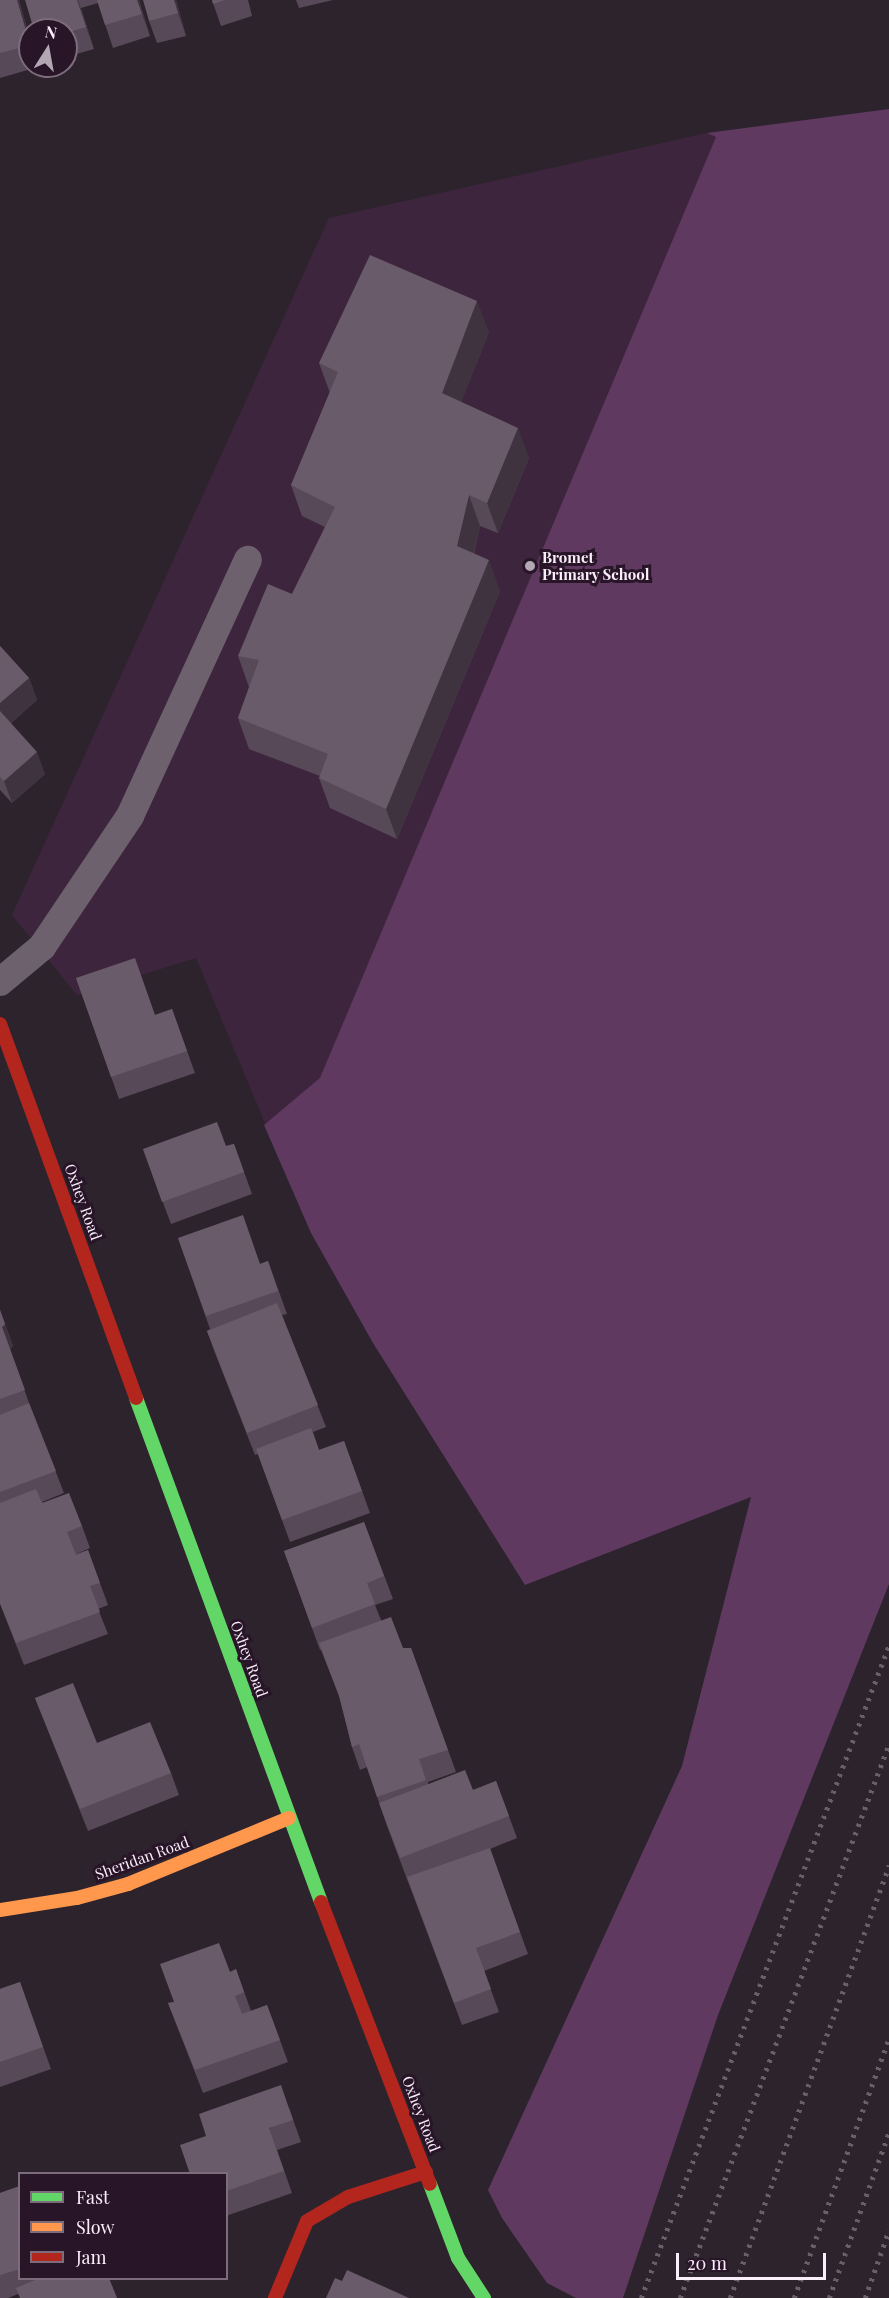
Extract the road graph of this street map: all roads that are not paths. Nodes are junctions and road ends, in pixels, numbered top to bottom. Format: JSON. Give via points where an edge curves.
{"nodes":[{"id":1,"x":248,"y":560,"type":"dead end"},
{"id":2,"x":0,"y":982,"type":"edge"},
{"id":3,"x":0,"y":1024,"type":"edge"},
{"id":4,"x":289,"y":1818,"type":"junction"},
{"id":5,"x":0,"y":1910,"type":"edge"},
{"id":6,"x":426,"y":2172,"type":"junction"},
{"id":7,"x":275,"y":2298,"type":"edge"},
{"id":8,"x":484,"y":2298,"type":"edge"}],
"edges":[{"from":1,"to":2,"type":"lane","via":[[130,816],[42,947]]},
{"from":3,"to":4,"type":"street","name":"Oxhey Road"},
{"from":4,"to":5,"type":"street","name":"Sheridan Road","via":[[128,1884],[77,1898]]},
{"from":4,"to":6,"type":"street","name":"Oxhey Road"},
{"from":6,"to":7,"type":"street","via":[[348,2197],[307,2221]]},
{"from":6,"to":8,"type":"street","name":"Oxhey Road","via":[[458,2258]]}]}
